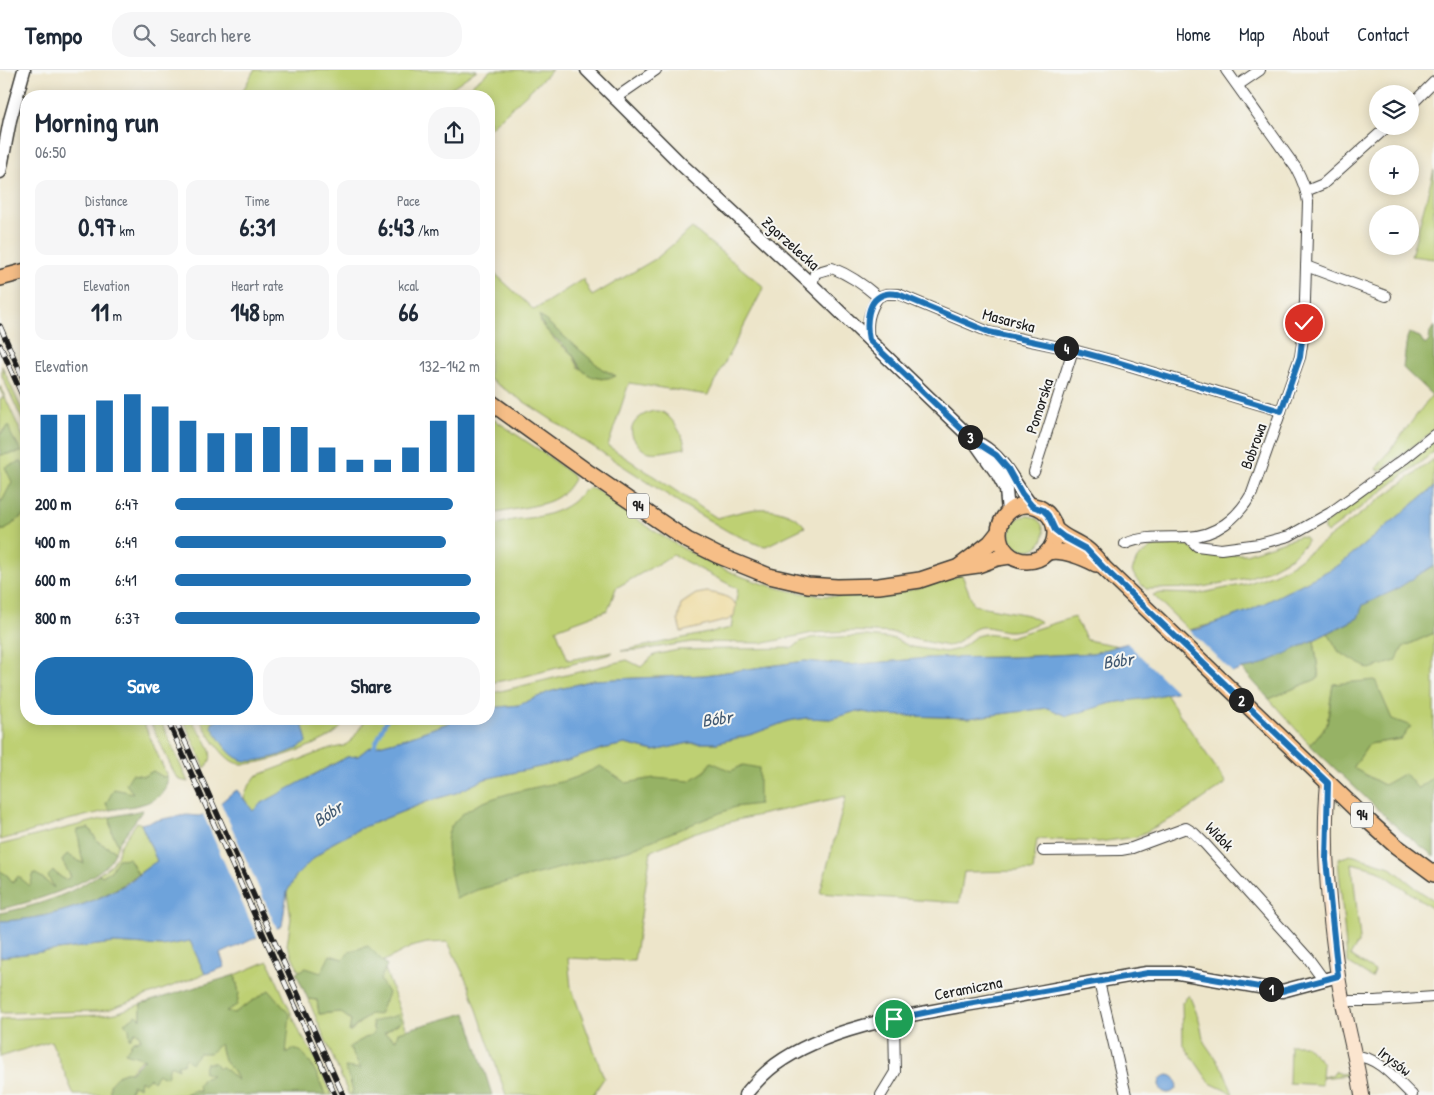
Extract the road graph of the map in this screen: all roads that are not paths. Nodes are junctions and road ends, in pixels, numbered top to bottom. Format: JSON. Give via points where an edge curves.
{"nodes":[{"id":1,"x":24,"y":70,"type":"edge"},
{"id":2,"x":587,"y":70,"type":"edge"},
{"id":3,"x":656,"y":70,"type":"edge"},
{"id":4,"x":1226,"y":70,"type":"edge"},
{"id":5,"x":1260,"y":70,"type":"edge"},
{"id":6,"x":1434,"y":82,"type":"edge"},
{"id":7,"x":1238,"y":85,"type":"junction"},
{"id":8,"x":1419,"y":97,"type":"edge"},
{"id":9,"x":614,"y":99,"type":"junction"},
{"id":10,"x":4,"y":131,"type":"edge"},
{"id":11,"x":1378,"y":135,"type":"edge"},
{"id":12,"x":0,"y":172,"type":"edge"},
{"id":13,"x":1306,"y":191,"type":"junction"},
{"id":14,"x":1306,"y":266,"type":"junction"},
{"id":15,"x":20,"y":273,"type":"edge"},
{"id":16,"x":0,"y":278,"type":"edge"},
{"id":17,"x":812,"y":285,"type":"junction"},
{"id":18,"x":1386,"y":296,"type":"dead end"},
{"id":19,"x":878,"y":298,"type":"junction"},
{"id":20,"x":869,"y":340,"type":"junction"},
{"id":21,"x":1073,"y":350,"type":"junction"},
{"id":22,"x":495,"y":405,"type":"edge"},
{"id":23,"x":1281,"y":411,"type":"junction"},
{"id":24,"x":1434,"y":435,"type":"edge"},
{"id":25,"x":974,"y":441,"type":"junction"},
{"id":26,"x":1034,"y":472,"type":"dead end"},
{"id":27,"x":1032,"y":506,"type":"junction"},
{"id":28,"x":1008,"y":512,"type":"junction"},
{"id":29,"x":1055,"y":530,"type":"junction"},
{"id":30,"x":998,"y":533,"type":"junction"},
{"id":31,"x":1188,"y":537,"type":"junction"},
{"id":32,"x":1125,"y":544,"type":"dead end"},
{"id":33,"x":1048,"y":552,"type":"junction"},
{"id":34,"x":1010,"y":556,"type":"junction"},
{"id":35,"x":956,"y":568,"type":"junction"},
{"id":36,"x":1104,"y":568,"type":"junction"},
{"id":37,"x":1328,"y":783,"type":"junction"},
{"id":38,"x":1043,"y":852,"type":"dead end"},
{"id":39,"x":1434,"y":874,"type":"edge"},
{"id":40,"x":1338,"y":976,"type":"junction"},
{"id":41,"x":1324,"y":980,"type":"junction"},
{"id":42,"x":1099,"y":982,"type":"junction"},
{"id":43,"x":1434,"y":997,"type":"edge"},
{"id":44,"x":1343,"y":1001,"type":"junction"},
{"id":45,"x":894,"y":1019,"type":"junction"},
{"id":46,"x":1356,"y":1056,"type":"junction"},
{"id":47,"x":746,"y":1095,"type":"edge"},
{"id":48,"x":881,"y":1095,"type":"edge"},
{"id":49,"x":1126,"y":1095,"type":"edge"},
{"id":50,"x":1362,"y":1095,"type":"edge"},
{"id":51,"x":1412,"y":1095,"type":"edge"}],
"edges":[{"from":1,"to":10,"type":"street"},
{"from":2,"to":9,"type":"street","name":"Zgorzelecka"},
{"from":3,"to":9,"type":"street"},
{"from":4,"to":7,"type":"street","name":"Bobrowa"},
{"from":5,"to":7,"type":"street"},
{"from":6,"to":8,"type":"street"},
{"from":7,"to":13,"type":"street","name":"Bobrowa","via":[[1296,168]]},
{"from":9,"to":17,"type":"street","name":"Zgorzelecka"},
{"from":10,"to":12,"type":"street"},
{"from":11,"to":13,"type":"street","via":[[1324,184]]},
{"from":13,"to":14,"type":"street","name":"Bobrowa"},
{"from":14,"to":18,"type":"street"},
{"from":14,"to":23,"type":"street","name":"Bobrowa","via":[[1300,357]]},
{"from":15,"to":16,"type":"main road"},
{"from":17,"to":19,"type":"street","via":[[815,273],[832,268],[863,284]]},
{"from":17,"to":20,"type":"street","name":"Zgorzelecka"},
{"from":19,"to":20,"type":"street","via":[[868,316]]},
{"from":19,"to":21,"type":"street","name":"Masarska","via":[[898,294],[989,332]]},
{"from":20,"to":25,"type":"street","name":"Zgorzelecka"},
{"from":21,"to":23,"type":"street","name":"Masarska"},
{"from":21,"to":26,"type":"street","name":"Pomorska"},
{"from":22,"to":35,"type":"main road","number":"94","via":[[687,540],[769,576],[808,585],[870,587],[904,583]]},
{"from":23,"to":31,"type":"street","name":"Bobrowa","via":[[1246,504],[1224,525],[1209,533]]},
{"from":24,"to":31,"type":"street","via":[[1330,513],[1288,536],[1221,549],[1197,546]]},
{"from":25,"to":27,"type":"street","name":"Zgorzelecka","via":[[996,455]]},
{"from":25,"to":28,"type":"street","name":"Zgorzelecka","via":[[1006,490]]},
{"from":27,"to":28,"type":"main road","via":[[1019,506]]},
{"from":27,"to":29,"type":"main road","number":"94","via":[[1048,515]]},
{"from":28,"to":30,"type":"main road","number":"94"},
{"from":29,"to":33,"type":"main road","via":[[1054,542]]},
{"from":29,"to":36,"type":"main road","number":"94","via":[[1086,549]]},
{"from":30,"to":34,"type":"main road","via":[[1002,547]]},
{"from":30,"to":35,"type":"main road","number":"94","via":[[990,544]]},
{"from":31,"to":32,"type":"street","name":"Bobrowa","via":[[1160,536]]},
{"from":33,"to":34,"type":"main road","number":"94","via":[[1025,561]]},
{"from":33,"to":36,"type":"main road","number":"94","via":[[1055,550],[1071,554]]},
{"from":34,"to":35,"type":"main road","number":"94"},
{"from":36,"to":37,"type":"main road","number":"94"},
{"from":37,"to":39,"type":"main road","number":"94","via":[[1396,846]]},
{"from":37,"to":40,"type":"main road","via":[[1326,860]]},
{"from":38,"to":41,"type":"street","name":"Widok","via":[[1121,850],[1186,828],[1205,844]]},
{"from":40,"to":41,"type":"street","name":"Ceramiczna"},
{"from":40,"to":44,"type":"main road"},
{"from":41,"to":42,"type":"street","name":"Ceramiczna","via":[[1282,991],[1179,973],[1148,973]]},
{"from":42,"to":45,"type":"street","name":"Ceramiczna"},
{"from":42,"to":49,"type":"street"},
{"from":43,"to":44,"type":"street"},
{"from":44,"to":46,"type":"main road"},
{"from":45,"to":47,"type":"street","name":"Ceramiczna","via":[[837,1034],[804,1048],[774,1066]]},
{"from":45,"to":48,"type":"street","via":[[895,1072]]},
{"from":46,"to":50,"type":"main road"},
{"from":46,"to":51,"type":"street","name":"Irysów","via":[[1374,1060]]}]}
